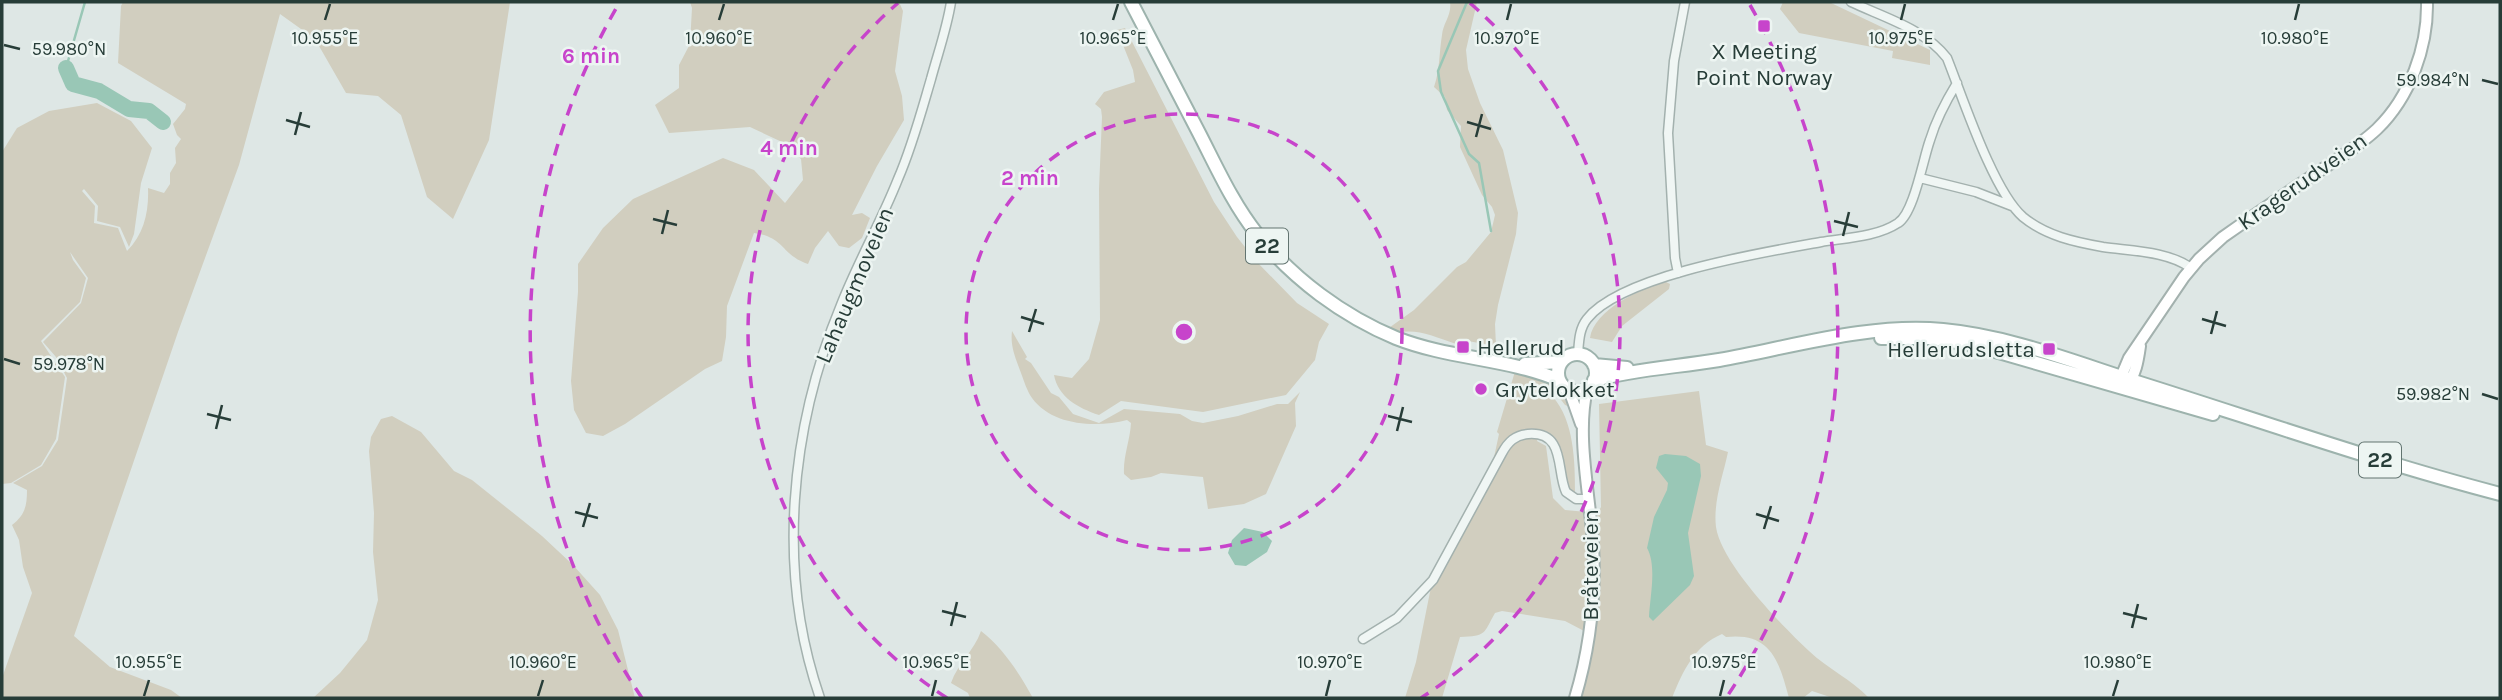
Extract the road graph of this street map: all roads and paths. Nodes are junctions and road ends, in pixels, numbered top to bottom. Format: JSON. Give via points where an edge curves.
{"nodes":[{"id":1,"x":951,"y":2,"type":"edge"},
{"id":2,"x":1131,"y":2,"type":"edge"},
{"id":3,"x":1685,"y":2,"type":"edge"},
{"id":4,"x":1851,"y":2,"type":"edge"},
{"id":5,"x":2427,"y":2,"type":"edge"},
{"id":6,"x":1957,"y":83,"type":"junction"},
{"id":7,"x":1920,"y":177,"type":"junction"},
{"id":8,"x":2012,"y":206,"type":"junction"},
{"id":9,"x":2191,"y":268,"type":"junction"},
{"id":10,"x":1678,"y":272,"type":"junction"},
{"id":11,"x":1578,"y":354,"type":"junction"},
{"id":12,"x":1561,"y":362,"type":"junction"},
{"id":13,"x":1514,"y":365,"type":"junction"},
{"id":14,"x":1594,"y":365,"type":"junction"},
{"id":15,"x":1642,"y":369,"type":"junction"},
{"id":16,"x":2125,"y":382,"type":"junction"},
{"id":17,"x":1590,"y":384,"type":"junction"},
{"id":18,"x":1564,"y":385,"type":"junction"},
{"id":19,"x":1583,"y":430,"type":"junction"},
{"id":20,"x":2500,"y":494,"type":"edge"},
{"id":21,"x":1589,"y":499,"type":"junction"},
{"id":22,"x":1363,"y":639,"type":"dead end"},
{"id":23,"x":820,"y":698,"type":"edge"},
{"id":24,"x":1575,"y":698,"type":"edge"}],
"edges":[{"from":1,"to":23,"type":"street","name":"Lahaugmoveien","via":[[909,149],[837,315],[802,435],[794,567],[805,648]]},
{"from":2,"to":13,"type":"main road","number":"22","via":[[1238,207],[1287,266],[1333,303],[1383,332],[1444,353]]},
{"from":3,"to":10,"type":"street","via":[[1668,133]]},
{"from":4,"to":6,"type":"street","via":[[1937,45]]},
{"from":5,"to":9,"type":"main road","name":"Kragerudveien","via":[[2417,66],[2378,128],[2223,237]]},
{"from":6,"to":7,"type":"street","via":[[1938,117]]},
{"from":6,"to":8,"type":"street","via":[[1996,179]]},
{"from":7,"to":8,"type":"street"},
{"from":7,"to":10,"type":"street","via":[[1905,217],[1882,230]]},
{"from":8,"to":9,"type":"street","via":[[2052,234],[2165,256]]},
{"from":9,"to":16,"type":"main road","name":"Kragerudveien","via":[[2141,343]]},
{"from":10,"to":11,"type":"street","via":[[1623,294],[1594,312],[1581,330]]},
{"from":11,"to":12,"type":"main road","number":"22"},
{"from":11,"to":14,"type":"main road","number":"22"},
{"from":12,"to":13,"type":"main road","number":"22"},
{"from":12,"to":18,"type":"main road","via":[[1558,373]]},
{"from":13,"to":18,"type":"main road","number":"22"},
{"from":14,"to":15,"type":"main road","number":"22"},
{"from":14,"to":17,"type":"main road"},
{"from":15,"to":16,"type":"main road","number":"22","via":[[1892,329],[1952,331],[2008,343]]},
{"from":15,"to":17,"type":"main road","number":"22"},
{"from":16,"to":20,"type":"main road","number":"22"},
{"from":17,"to":18,"type":"main road","number":"22","via":[[1578,392]]},
{"from":17,"to":19,"type":"main road","name":"Bråteveien"},
{"from":18,"to":19,"type":"main road","name":"Bråteveien"},
{"from":19,"to":21,"type":"main road","name":"Bråteveien"},
{"from":21,"to":22,"type":"street","via":[[1576,499],[1566,492],[1559,456],[1550,441],[1534,434],[1516,437],[1497,462],[1433,580],[1397,618]]},
{"from":21,"to":24,"type":"main road","name":"Bråteveien","via":[[1593,609]]}]}
